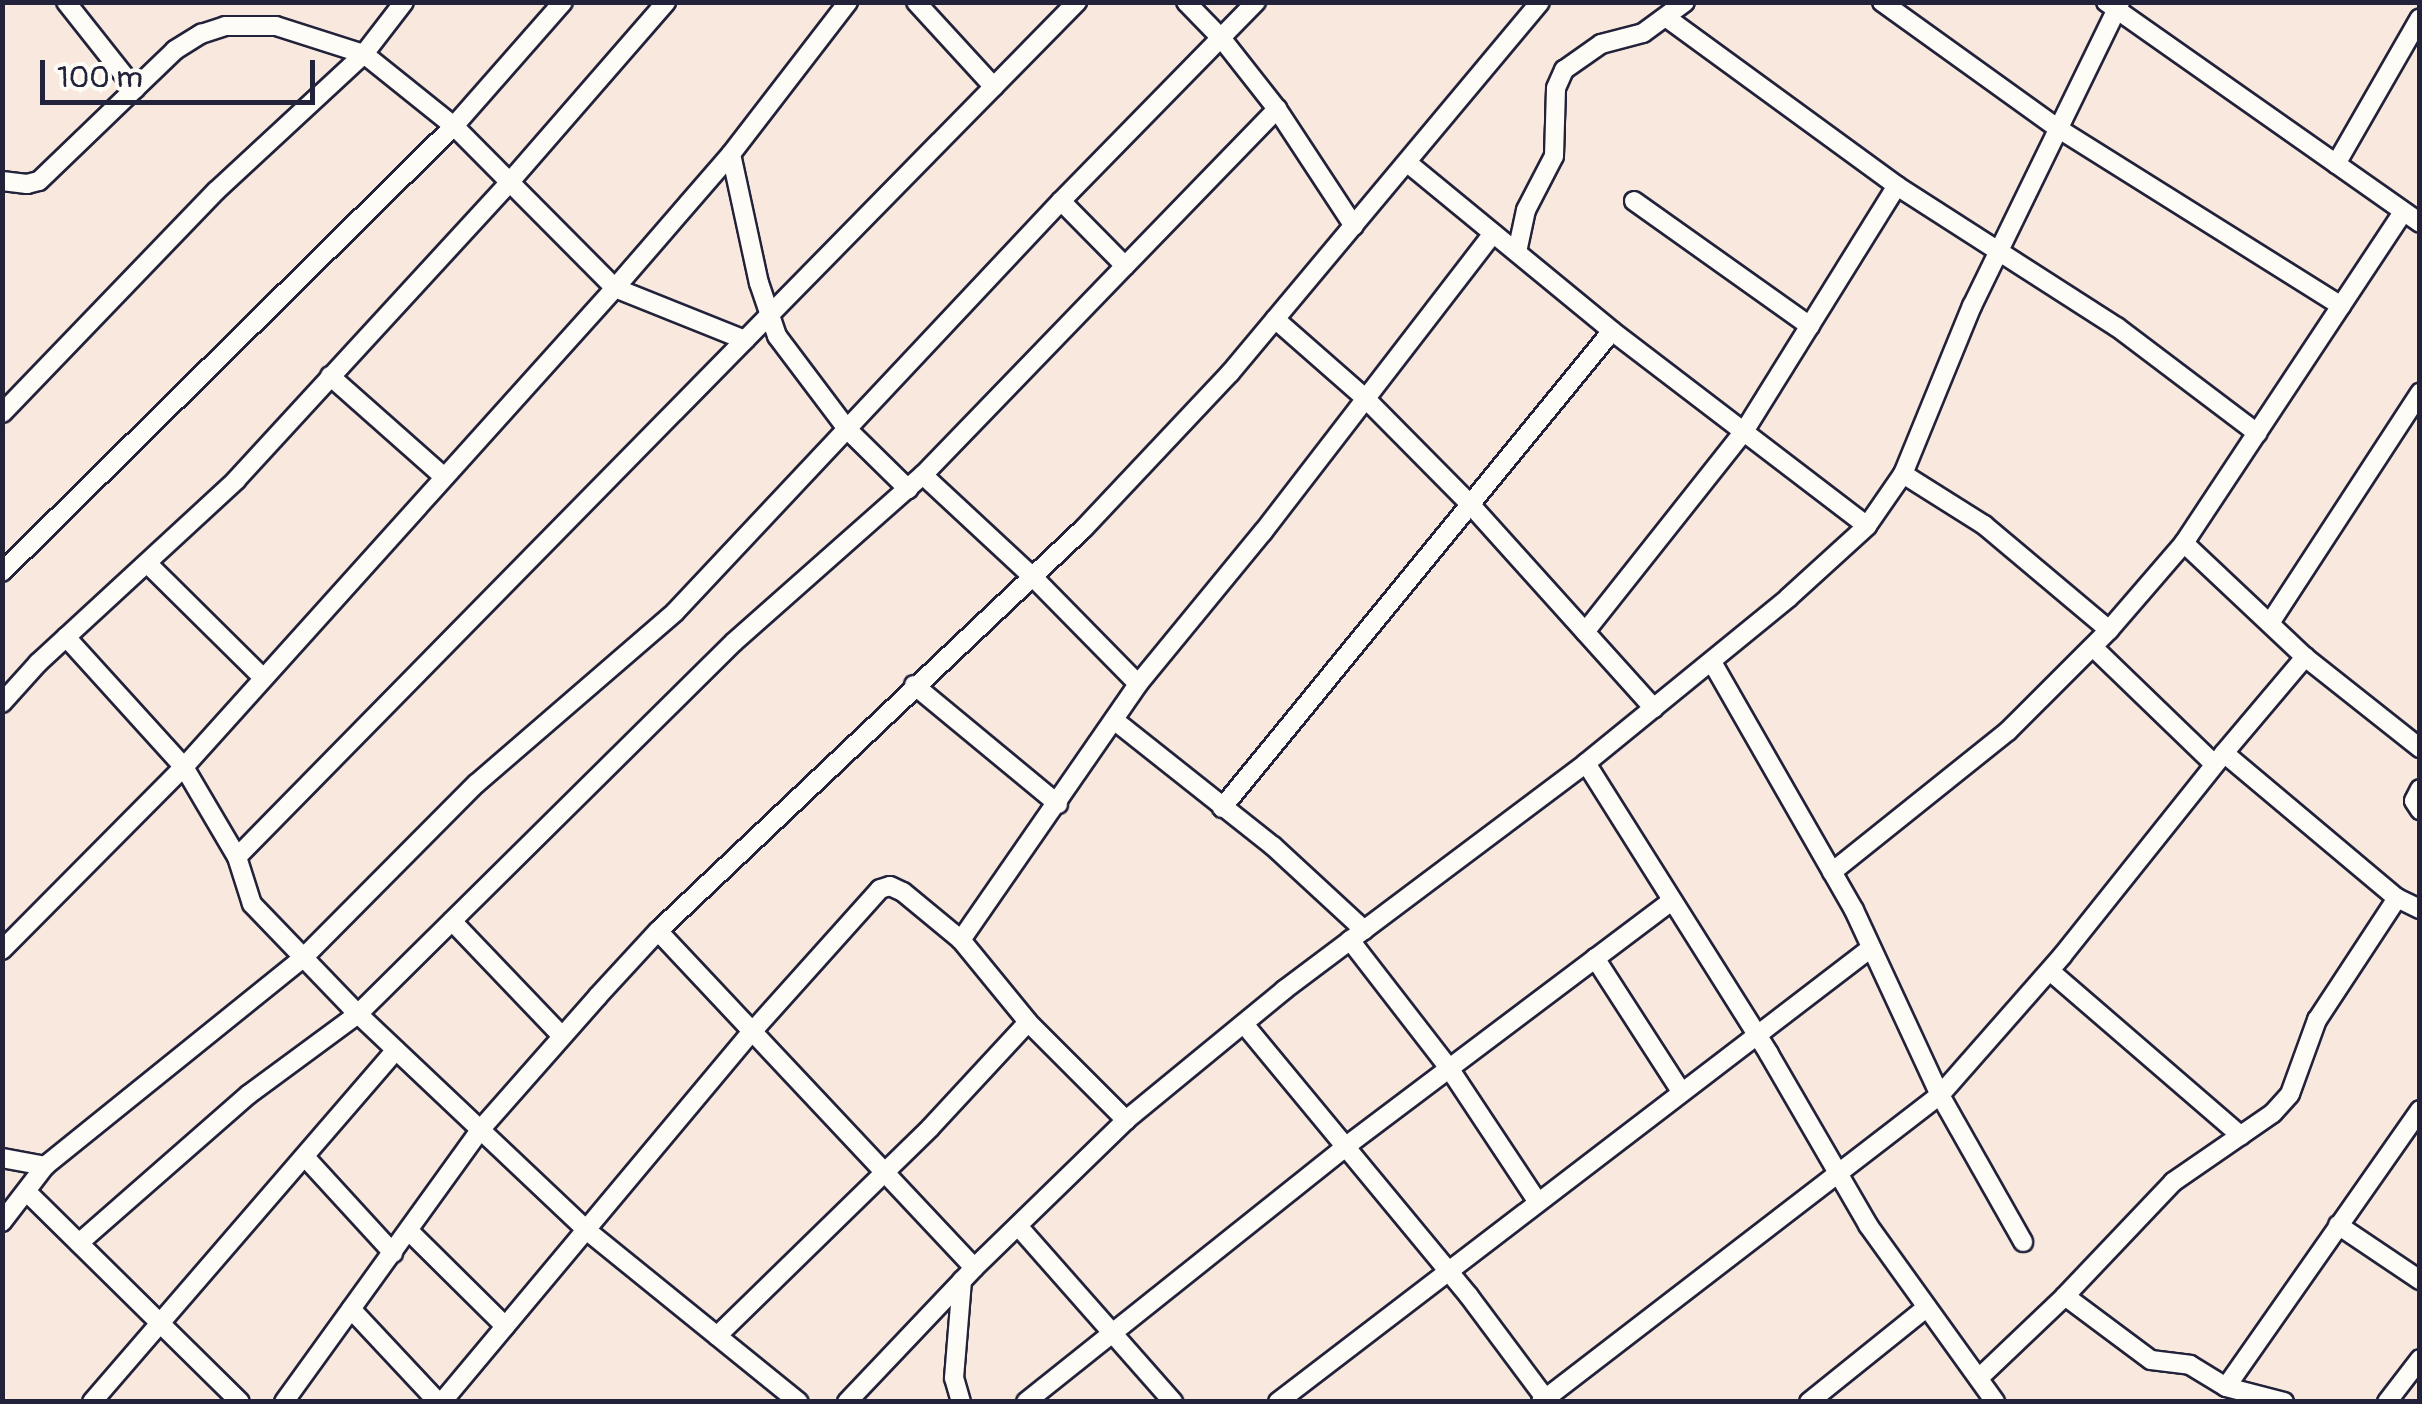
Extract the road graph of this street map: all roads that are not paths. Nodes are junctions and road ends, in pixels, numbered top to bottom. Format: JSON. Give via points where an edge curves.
{"nodes":[{"id":1,"x":66,"y":2,"type":"edge"},
{"id":2,"x":404,"y":2,"type":"edge"},
{"id":3,"x":562,"y":2,"type":"edge"},
{"id":4,"x":666,"y":2,"type":"edge"},
{"id":5,"x":848,"y":2,"type":"edge"},
{"id":6,"x":916,"y":2,"type":"edge"},
{"id":7,"x":1077,"y":2,"type":"edge"},
{"id":8,"x":1186,"y":2,"type":"edge"},
{"id":9,"x":1256,"y":2,"type":"edge"},
{"id":10,"x":1540,"y":2,"type":"edge"},
{"id":11,"x":1685,"y":2,"type":"edge"},
{"id":12,"x":1882,"y":2,"type":"edge"},
{"id":13,"x":2114,"y":5,"type":"edge"},
{"id":14,"x":1667,"y":18,"type":"junction"},
{"id":15,"x":2420,"y":18,"type":"edge"},
{"id":16,"x":1222,"y":39,"type":"junction"},
{"id":17,"x":364,"y":54,"type":"junction"},
{"id":18,"x":994,"y":87,"type":"junction"},
{"id":19,"x":135,"y":90,"type":"junction"},
{"id":20,"x":1277,"y":108,"type":"junction"},
{"id":21,"x":454,"y":126,"type":"junction"},
{"id":22,"x":2059,"y":129,"type":"junction"},
{"id":23,"x":731,"y":154,"type":"junction"},
{"id":24,"x":1409,"y":164,"type":"junction"},
{"id":25,"x":2336,"y":164,"type":"junction"},
{"id":26,"x":2,"y":180,"type":"edge"},
{"id":27,"x":508,"y":184,"type":"junction"},
{"id":28,"x":1898,"y":186,"type":"junction"},
{"id":29,"x":1061,"y":201,"type":"junction"},
{"id":30,"x":1634,"y":201,"type":"dead end"},
{"id":31,"x":2403,"y":212,"type":"junction"},
{"id":32,"x":2420,"y":223,"type":"edge"},
{"id":33,"x":1354,"y":226,"type":"junction"},
{"id":34,"x":1492,"y":233,"type":"junction"},
{"id":35,"x":1517,"y":252,"type":"junction"},
{"id":36,"x":1998,"y":253,"type":"junction"},
{"id":37,"x":1125,"y":266,"type":"junction"},
{"id":38,"x":614,"y":288,"type":"junction"},
{"id":39,"x":2340,"y":306,"type":"junction"},
{"id":40,"x":769,"y":315,"type":"junction"},
{"id":41,"x":1275,"y":319,"type":"junction"},
{"id":42,"x":1810,"y":326,"type":"junction"},
{"id":43,"x":1612,"y":332,"type":"junction"},
{"id":44,"x":745,"y":340,"type":"junction"},
{"id":45,"x":330,"y":376,"type":"junction"},
{"id":46,"x":2420,"y":392,"type":"edge"},
{"id":47,"x":1366,"y":399,"type":"junction"},
{"id":48,"x":2,"y":413,"type":"edge"},
{"id":49,"x":847,"y":429,"type":"junction"},
{"id":50,"x":1743,"y":433,"type":"junction"},
{"id":51,"x":2257,"y":433,"type":"junction"},
{"id":52,"x":1903,"y":474,"type":"junction"},
{"id":53,"x":442,"y":475,"type":"junction"},
{"id":54,"x":923,"y":475,"type":"junction"},
{"id":55,"x":908,"y":488,"type":"junction"},
{"id":56,"x":1470,"y":504,"type":"junction"},
{"id":57,"x":1867,"y":526,"type":"junction"},
{"id":58,"x":2184,"y":543,"type":"junction"},
{"id":59,"x":148,"y":564,"type":"junction"},
{"id":60,"x":2,"y":572,"type":"edge"},
{"id":61,"x":1034,"y":578,"type":"junction"},
{"id":62,"x":2270,"y":623,"type":"junction"},
{"id":63,"x":2109,"y":630,"type":"junction"},
{"id":64,"x":1585,"y":632,"type":"junction"},
{"id":65,"x":66,"y":636,"type":"junction"},
{"id":66,"x":2094,"y":648,"type":"junction"},
{"id":67,"x":2305,"y":657,"type":"junction"},
{"id":68,"x":1712,"y":662,"type":"junction"},
{"id":69,"x":263,"y":678,"type":"junction"},
{"id":70,"x":1138,"y":684,"type":"junction"},
{"id":71,"x":914,"y":685,"type":"junction"},
{"id":72,"x":2,"y":703,"type":"edge"},
{"id":73,"x":1654,"y":708,"type":"junction"},
{"id":74,"x":1114,"y":720,"type":"junction"},
{"id":75,"x":2420,"y":748,"type":"edge"},
{"id":76,"x":2219,"y":759,"type":"junction"},
{"id":77,"x":1586,"y":763,"type":"junction"},
{"id":78,"x":184,"y":767,"type":"junction"},
{"id":79,"x":2420,"y":789,"type":"edge"},
{"id":80,"x":1058,"y":804,"type":"junction"},
{"id":81,"x":1222,"y":808,"type":"junction"},
{"id":82,"x":2420,"y":810,"type":"edge"},
{"id":83,"x":237,"y":858,"type":"junction"},
{"id":84,"x":1832,"y":872,"type":"junction"},
{"id":85,"x":2397,"y":898,"type":"junction"},
{"id":86,"x":1671,"y":900,"type":"junction"},
{"id":87,"x":2420,"y":909,"type":"edge"},
{"id":88,"x":452,"y":921,"type":"junction"},
{"id":89,"x":658,"y":932,"type":"junction"},
{"id":90,"x":1357,"y":935,"type":"junction"},
{"id":91,"x":961,"y":940,"type":"junction"},
{"id":92,"x":1871,"y":948,"type":"junction"},
{"id":93,"x":2,"y":950,"type":"edge"},
{"id":94,"x":304,"y":958,"type":"junction"},
{"id":95,"x":1596,"y":958,"type":"junction"},
{"id":96,"x":2050,"y":971,"type":"junction"},
{"id":97,"x":358,"y":1014,"type":"junction"},
{"id":98,"x":1028,"y":1022,"type":"junction"},
{"id":99,"x":1244,"y":1024,"type":"junction"},
{"id":100,"x":1755,"y":1032,"type":"junction"},
{"id":101,"x":751,"y":1033,"type":"junction"},
{"id":102,"x":562,"y":1036,"type":"junction"},
{"id":103,"x":396,"y":1050,"type":"junction"},
{"id":104,"x":1449,"y":1068,"type":"junction"},
{"id":105,"x":1680,"y":1090,"type":"junction"},
{"id":106,"x":1940,"y":1095,"type":"junction"},
{"id":107,"x":2420,"y":1110,"type":"edge"},
{"id":108,"x":1126,"y":1120,"type":"junction"},
{"id":109,"x":480,"y":1130,"type":"junction"},
{"id":110,"x":2241,"y":1136,"type":"junction"},
{"id":111,"x":1345,"y":1147,"type":"junction"},
{"id":112,"x":2,"y":1158,"type":"edge"},
{"id":113,"x":306,"y":1158,"type":"junction"},
{"id":114,"x":45,"y":1166,"type":"junction"},
{"id":115,"x":882,"y":1174,"type":"junction"},
{"id":116,"x":1837,"y":1174,"type":"junction"},
{"id":117,"x":27,"y":1192,"type":"junction"},
{"id":118,"x":1537,"y":1201,"type":"junction"},
{"id":119,"x":2,"y":1222,"type":"edge"},
{"id":120,"x":1018,"y":1226,"type":"junction"},
{"id":121,"x":2338,"y":1226,"type":"junction"},
{"id":122,"x":585,"y":1229,"type":"junction"},
{"id":123,"x":410,"y":1232,"type":"junction"},
{"id":124,"x":2023,"y":1242,"type":"dead end"},
{"id":125,"x":79,"y":1243,"type":"junction"},
{"id":126,"x":393,"y":1253,"type":"junction"},
{"id":127,"x":1448,"y":1270,"type":"junction"},
{"id":128,"x":968,"y":1274,"type":"junction"},
{"id":129,"x":2420,"y":1280,"type":"edge"},
{"id":130,"x":2065,"y":1296,"type":"junction"},
{"id":131,"x":1927,"y":1308,"type":"junction"},
{"id":132,"x":350,"y":1309,"type":"junction"},
{"id":133,"x":160,"y":1323,"type":"junction"},
{"id":134,"x":506,"y":1326,"type":"junction"},
{"id":135,"x":1113,"y":1333,"type":"junction"},
{"id":136,"x":717,"y":1336,"type":"junction"},
{"id":137,"x":2420,"y":1359,"type":"edge"},
{"id":138,"x":1979,"y":1378,"type":"junction"},
{"id":139,"x":2226,"y":1387,"type":"junction"},
{"id":140,"x":855,"y":1397,"type":"edge"},
{"id":141,"x":1820,"y":1398,"type":"edge"},
{"id":142,"x":1545,"y":1400,"type":"edge"},
{"id":143,"x":92,"y":1402,"type":"edge"},
{"id":144,"x":240,"y":1402,"type":"edge"},
{"id":145,"x":284,"y":1402,"type":"edge"},
{"id":146,"x":440,"y":1402,"type":"edge"},
{"id":147,"x":798,"y":1402,"type":"edge"},
{"id":148,"x":961,"y":1402,"type":"edge"},
{"id":149,"x":1026,"y":1402,"type":"edge"},
{"id":150,"x":1173,"y":1402,"type":"edge"},
{"id":151,"x":1278,"y":1402,"type":"edge"},
{"id":152,"x":1995,"y":1402,"type":"edge"},
{"id":153,"x":2284,"y":1402,"type":"edge"},
{"id":154,"x":2388,"y":1402,"type":"edge"}],
"edges":[{"from":1,"to":19,"type":"street"},
{"from":2,"to":17,"type":"street"},
{"from":3,"to":21,"type":"street"},
{"from":4,"to":27,"type":"street"},
{"from":5,"to":23,"type":"street"},
{"from":6,"to":18,"type":"street"},
{"from":7,"to":18,"type":"street"},
{"from":8,"to":16,"type":"street"},
{"from":9,"to":16,"type":"street"},
{"from":10,"to":24,"type":"street"},
{"from":11,"to":14,"type":"street"},
{"from":12,"to":22,"type":"street"},
{"from":13,"to":22,"type":"street"},
{"from":13,"to":25,"type":"street"},
{"from":14,"to":28,"type":"street"},
{"from":14,"to":35,"type":"street","via":[[1642,34],[1601,44],[1564,70],[1556,88],[1554,156],[1526,210]]},
{"from":15,"to":25,"type":"street"},
{"from":16,"to":20,"type":"street"},
{"from":16,"to":29,"type":"street"},
{"from":17,"to":19,"type":"street","via":[[276,26],[225,26],[175,50]]},
{"from":17,"to":21,"type":"street"},
{"from":17,"to":48,"type":"street","via":[[216,191]]},
{"from":18,"to":40,"type":"street"},
{"from":19,"to":26,"type":"street","via":[[38,181]]},
{"from":20,"to":33,"type":"street"},
{"from":20,"to":37,"type":"street"},
{"from":21,"to":27,"type":"street"},
{"from":21,"to":60,"type":"street"},
{"from":22,"to":36,"type":"street"},
{"from":22,"to":39,"type":"street"},
{"from":23,"to":38,"type":"street"},
{"from":23,"to":40,"type":"street"},
{"from":24,"to":33,"type":"street"},
{"from":24,"to":34,"type":"street"},
{"from":25,"to":31,"type":"street"},
{"from":27,"to":38,"type":"street"},
{"from":27,"to":45,"type":"street"},
{"from":28,"to":36,"type":"street"},
{"from":28,"to":42,"type":"street"},
{"from":29,"to":37,"type":"street"},
{"from":29,"to":49,"type":"street"},
{"from":30,"to":42,"type":"street"},
{"from":31,"to":32,"type":"street"},
{"from":31,"to":39,"type":"street"},
{"from":33,"to":41,"type":"street"},
{"from":34,"to":35,"type":"street"},
{"from":34,"to":47,"type":"street"},
{"from":35,"to":43,"type":"street"},
{"from":36,"to":51,"type":"street","via":[[2117,327]]},
{"from":36,"to":52,"type":"street"},
{"from":37,"to":54,"type":"street"},
{"from":38,"to":44,"type":"street"},
{"from":38,"to":53,"type":"street"},
{"from":39,"to":51,"type":"street"},
{"from":40,"to":44,"type":"street"},
{"from":40,"to":49,"type":"street","via":[[792,359]]},
{"from":41,"to":47,"type":"street"},
{"from":41,"to":61,"type":"street"},
{"from":42,"to":50,"type":"street"},
{"from":43,"to":50,"type":"street"},
{"from":43,"to":56,"type":"street"},
{"from":44,"to":83,"type":"street"},
{"from":45,"to":53,"type":"street"},
{"from":45,"to":59,"type":"street"},
{"from":46,"to":62,"type":"street"},
{"from":47,"to":56,"type":"street"},
{"from":47,"to":70,"type":"street"},
{"from":49,"to":55,"type":"street"},
{"from":49,"to":94,"type":"street","via":[[674,612],[476,784]]},
{"from":50,"to":57,"type":"street"},
{"from":50,"to":64,"type":"street"},
{"from":51,"to":58,"type":"street"},
{"from":52,"to":57,"type":"street"},
{"from":52,"to":63,"type":"street","via":[[1984,524]]},
{"from":53,"to":69,"type":"street"},
{"from":54,"to":55,"type":"street"},
{"from":54,"to":61,"type":"street"},
{"from":55,"to":88,"type":"street","via":[[734,642]]},
{"from":56,"to":64,"type":"street"},
{"from":56,"to":81,"type":"street"},
{"from":57,"to":68,"type":"street"},
{"from":58,"to":62,"type":"street"},
{"from":58,"to":63,"type":"street"},
{"from":59,"to":65,"type":"street"},
{"from":59,"to":69,"type":"street"},
{"from":61,"to":70,"type":"street"},
{"from":61,"to":71,"type":"street"},
{"from":62,"to":67,"type":"street"},
{"from":63,"to":66,"type":"street"},
{"from":64,"to":73,"type":"street"},
{"from":65,"to":72,"type":"street"},
{"from":65,"to":78,"type":"street"},
{"from":66,"to":76,"type":"street"},
{"from":66,"to":84,"type":"street","via":[[2008,732]]},
{"from":67,"to":75,"type":"street"},
{"from":67,"to":76,"type":"street"},
{"from":68,"to":73,"type":"street"},
{"from":68,"to":84,"type":"street"},
{"from":69,"to":78,"type":"street"},
{"from":70,"to":74,"type":"street"},
{"from":71,"to":80,"type":"street"},
{"from":71,"to":89,"type":"street"},
{"from":73,"to":77,"type":"street"},
{"from":74,"to":80,"type":"street"},
{"from":74,"to":81,"type":"street"},
{"from":76,"to":85,"type":"street"},
{"from":76,"to":96,"type":"street"},
{"from":77,"to":86,"type":"street"},
{"from":77,"to":90,"type":"street"},
{"from":78,"to":83,"type":"street"},
{"from":78,"to":93,"type":"street"},
{"from":79,"to":82,"type":"street","via":[[2414,801]]},
{"from":80,"to":91,"type":"street"},
{"from":81,"to":90,"type":"street","via":[[1273,846]]},
{"from":83,"to":94,"type":"street","via":[[252,904]]},
{"from":84,"to":92,"type":"street"},
{"from":85,"to":87,"type":"street"},
{"from":85,"to":110,"type":"street","via":[[2317,1020],[2290,1094]]},
{"from":86,"to":95,"type":"street"},
{"from":86,"to":100,"type":"street"},
{"from":88,"to":97,"type":"street"},
{"from":88,"to":102,"type":"street"},
{"from":89,"to":101,"type":"street"},
{"from":89,"to":102,"type":"street"},
{"from":90,"to":99,"type":"street"},
{"from":90,"to":104,"type":"street"},
{"from":91,"to":98,"type":"street"},
{"from":91,"to":101,"type":"street","via":[[904,892],[880,888]]},
{"from":92,"to":100,"type":"street"},
{"from":92,"to":106,"type":"street"},
{"from":94,"to":97,"type":"street"},
{"from":94,"to":114,"type":"street"},
{"from":95,"to":104,"type":"street"},
{"from":95,"to":105,"type":"street"},
{"from":96,"to":106,"type":"street"},
{"from":96,"to":110,"type":"street"},
{"from":97,"to":103,"type":"street"},
{"from":97,"to":125,"type":"street","via":[[248,1096]]},
{"from":98,"to":108,"type":"street"},
{"from":98,"to":115,"type":"street"},
{"from":99,"to":108,"type":"street"},
{"from":99,"to":111,"type":"street"},
{"from":100,"to":105,"type":"street"},
{"from":100,"to":116,"type":"street"},
{"from":101,"to":115,"type":"street"},
{"from":101,"to":122,"type":"street"},
{"from":102,"to":109,"type":"street"},
{"from":103,"to":109,"type":"street"},
{"from":103,"to":113,"type":"street"},
{"from":104,"to":111,"type":"street"},
{"from":104,"to":118,"type":"street"},
{"from":105,"to":118,"type":"street"},
{"from":106,"to":116,"type":"street"},
{"from":106,"to":124,"type":"street"},
{"from":107,"to":121,"type":"street"},
{"from":108,"to":120,"type":"street"},
{"from":109,"to":122,"type":"street"},
{"from":109,"to":123,"type":"street"},
{"from":110,"to":130,"type":"street","via":[[2173,1182]]},
{"from":111,"to":127,"type":"street"},
{"from":111,"to":135,"type":"street"},
{"from":112,"to":114,"type":"street"},
{"from":113,"to":126,"type":"street"},
{"from":113,"to":133,"type":"street"},
{"from":114,"to":117,"type":"street"},
{"from":115,"to":128,"type":"street"},
{"from":115,"to":136,"type":"street"},
{"from":116,"to":131,"type":"street"},
{"from":116,"to":142,"type":"street"},
{"from":117,"to":119,"type":"street"},
{"from":117,"to":125,"type":"street"},
{"from":118,"to":127,"type":"street"},
{"from":120,"to":128,"type":"street"},
{"from":120,"to":135,"type":"street"},
{"from":121,"to":129,"type":"street"},
{"from":121,"to":139,"type":"street"},
{"from":122,"to":134,"type":"street"},
{"from":122,"to":136,"type":"street"},
{"from":123,"to":126,"type":"street"},
{"from":123,"to":134,"type":"street"},
{"from":125,"to":133,"type":"street"},
{"from":126,"to":132,"type":"street"},
{"from":127,"to":142,"type":"street"},
{"from":127,"to":151,"type":"street"},
{"from":128,"to":140,"type":"street"},
{"from":128,"to":148,"type":"street","via":[[954,1378]]},
{"from":130,"to":138,"type":"street"},
{"from":130,"to":139,"type":"street","via":[[2151,1360],[2196,1367]]},
{"from":131,"to":138,"type":"street"},
{"from":131,"to":141,"type":"street"},
{"from":132,"to":145,"type":"street"},
{"from":132,"to":146,"type":"street"},
{"from":133,"to":143,"type":"street"},
{"from":133,"to":144,"type":"street"},
{"from":134,"to":146,"type":"street"},
{"from":135,"to":149,"type":"street"},
{"from":135,"to":150,"type":"street"},
{"from":136,"to":147,"type":"street"},
{"from":137,"to":154,"type":"street"},
{"from":138,"to":152,"type":"street"},
{"from":139,"to":153,"type":"street"}]}
